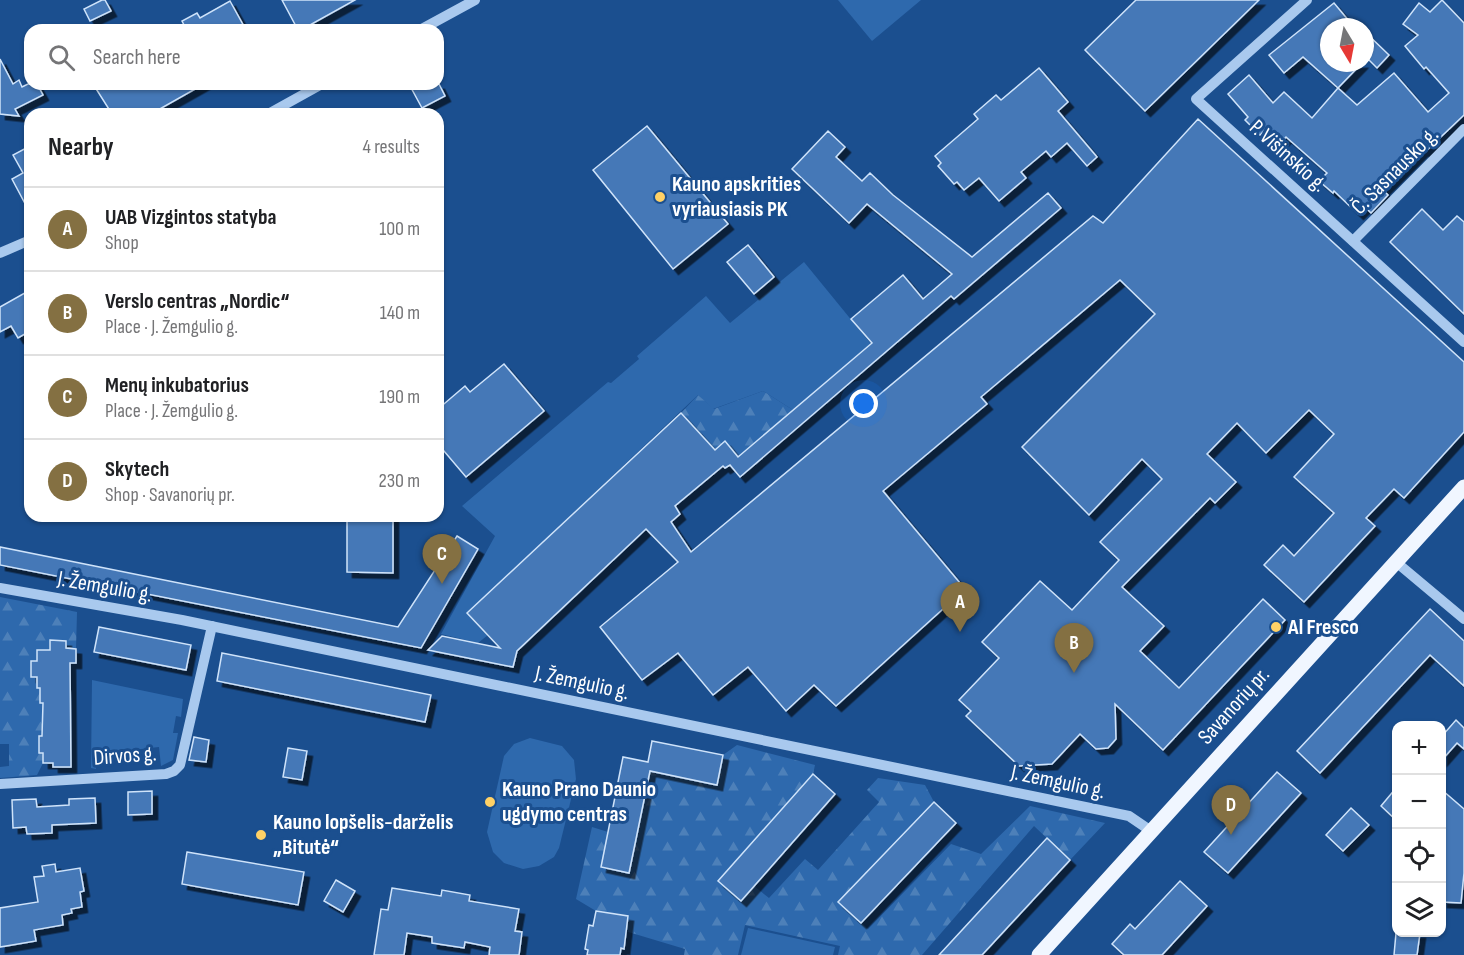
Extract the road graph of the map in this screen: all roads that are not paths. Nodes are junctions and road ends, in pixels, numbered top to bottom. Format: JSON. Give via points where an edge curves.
{"nodes":[{"id":1,"x":475,"y":0,"type":"edge"},
{"id":2,"x":1307,"y":0,"type":"edge"},
{"id":3,"x":431,"y":24,"type":"edge"},
{"id":4,"x":311,"y":90,"type":"edge"},
{"id":5,"x":279,"y":108,"type":"edge"},
{"id":6,"x":1464,"y":129,"type":"edge"},
{"id":7,"x":1353,"y":241,"type":"junction"},
{"id":8,"x":24,"y":243,"type":"edge"},
{"id":9,"x":0,"y":253,"type":"edge"},
{"id":10,"x":1464,"y":342,"type":"edge"},
{"id":11,"x":1464,"y":487,"type":"edge"},
{"id":12,"x":1396,"y":562,"type":"junction"},
{"id":13,"x":0,"y":588,"type":"edge"},
{"id":14,"x":1464,"y":619,"type":"edge"},
{"id":15,"x":212,"y":626,"type":"junction"},
{"id":16,"x":0,"y":784,"type":"edge"},
{"id":17,"x":1151,"y":831,"type":"junction"},
{"id":18,"x":1039,"y":955,"type":"edge"}],
"edges":[{"from":1,"to":3,"type":"street"},
{"from":2,"to":7,"type":"street","name":"P. Višinskio g.","via":[[1196,99]]},
{"from":4,"to":5,"type":"street"},
{"from":6,"to":7,"type":"street","name":"Č. Sasnausko g."},
{"from":7,"to":10,"type":"street","name":"P. Višinskio g."},
{"from":8,"to":9,"type":"street"},
{"from":11,"to":12,"type":"main road","name":"Savanorių pr."},
{"from":12,"to":14,"type":"street"},
{"from":12,"to":17,"type":"main road","name":"Savanorių pr."},
{"from":13,"to":15,"type":"street","name":"J. Žemgulio g."},
{"from":15,"to":16,"type":"street","name":"Dirvos g.","via":[[180,765],[174,771]]},
{"from":15,"to":17,"type":"street","name":"J. Žemgulio g.","via":[[1129,816]]},
{"from":17,"to":18,"type":"main road","name":"Savanorių pr."}]}
